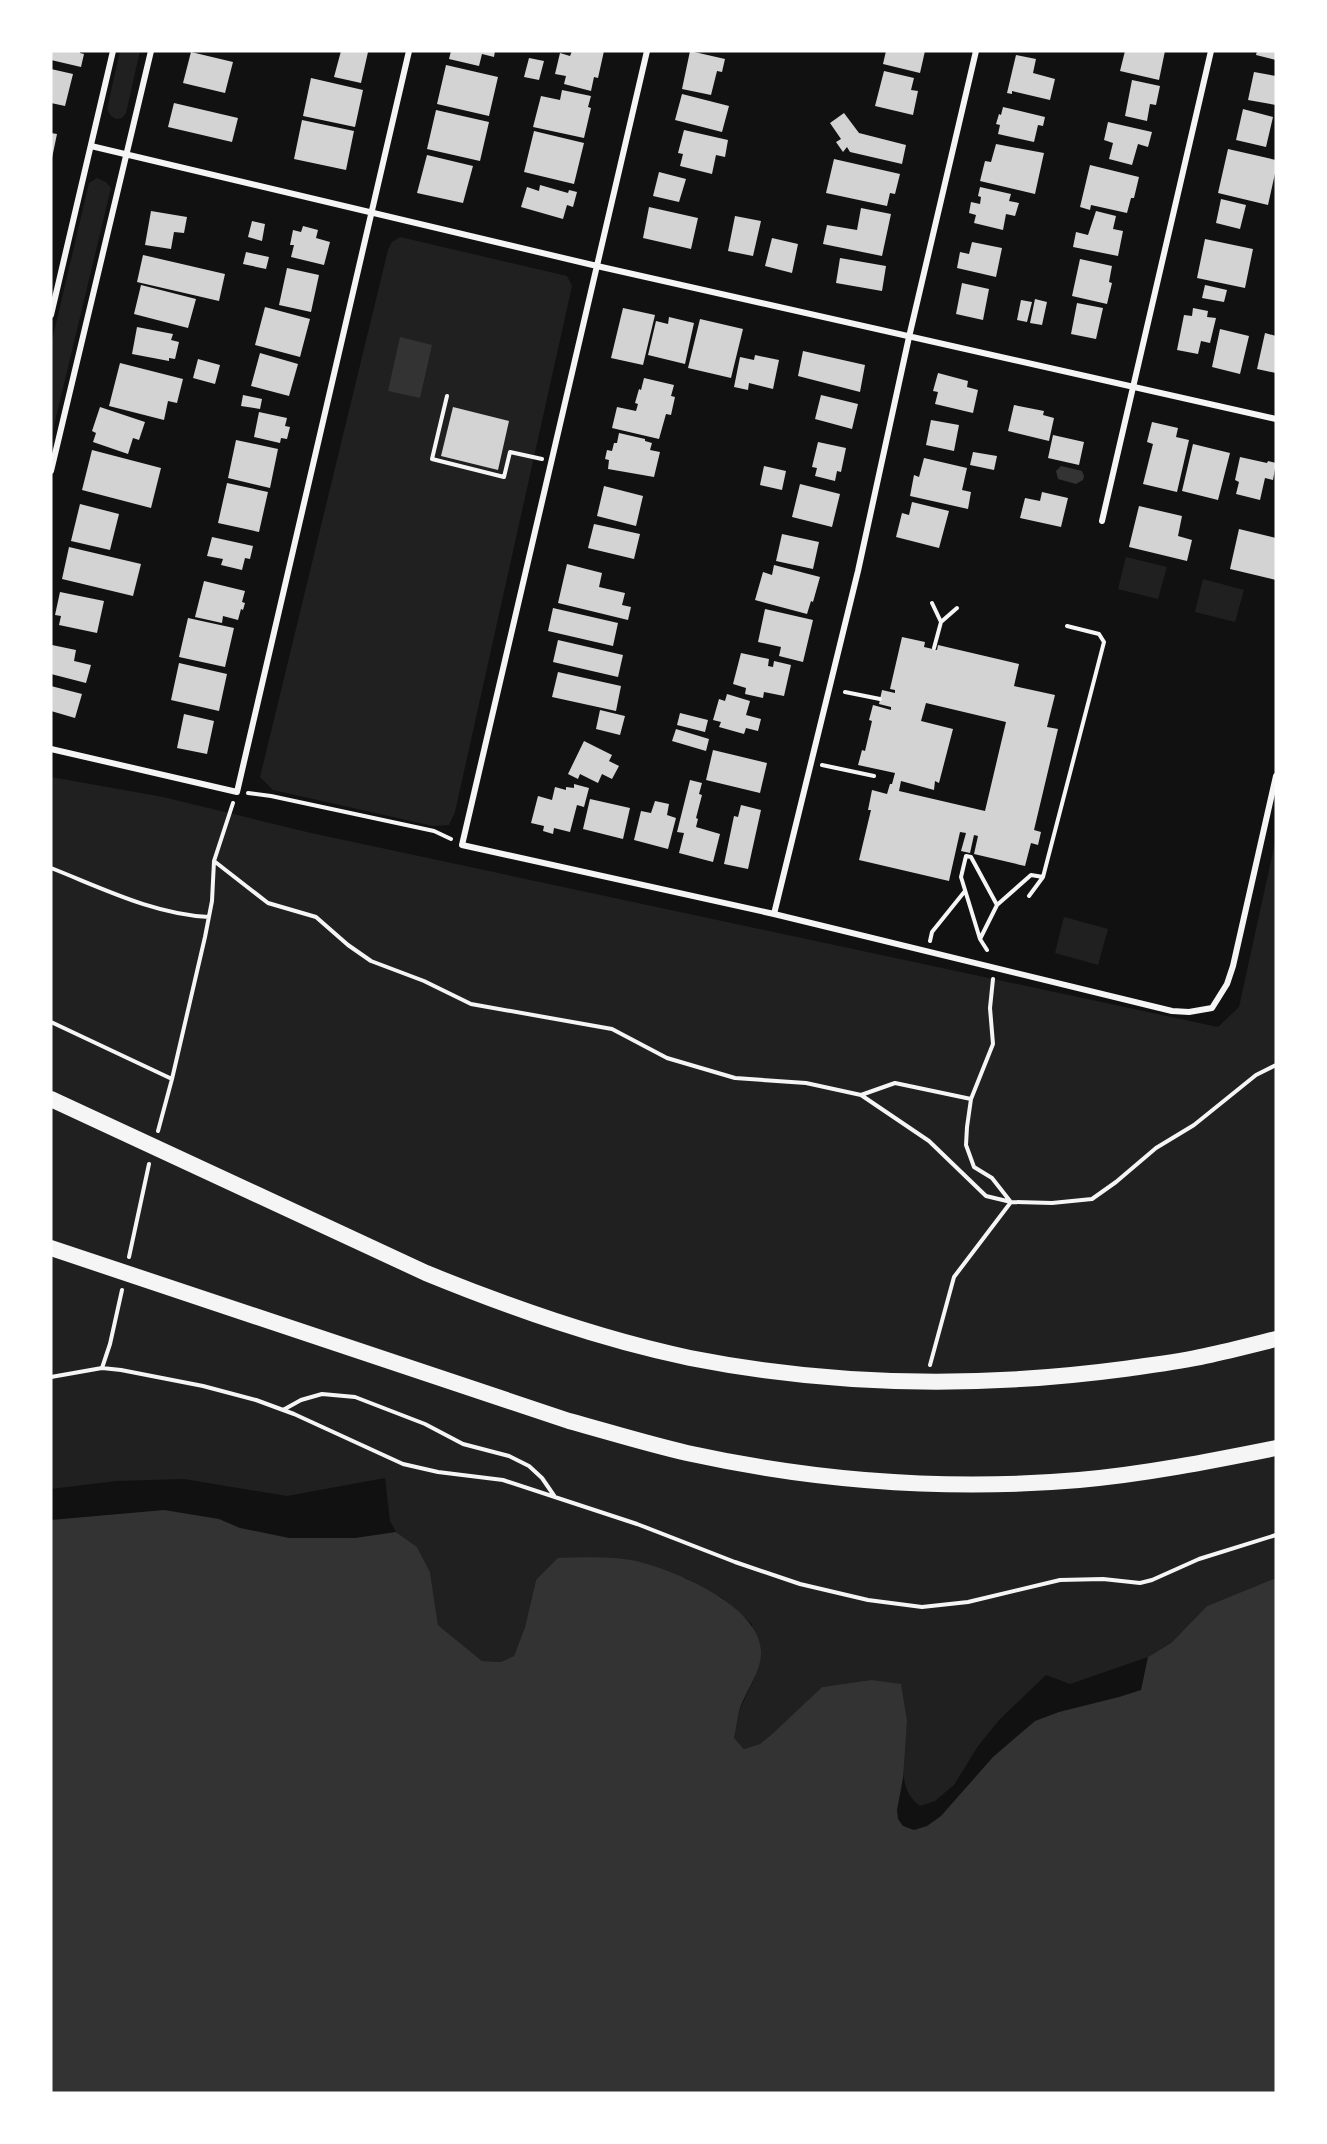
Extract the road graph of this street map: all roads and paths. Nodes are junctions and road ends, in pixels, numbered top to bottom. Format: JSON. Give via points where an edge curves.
{"nodes":[{"id":1,"x":113,"y":51,"type":"edge"},
{"id":2,"x":151,"y":51,"type":"edge"},
{"id":3,"x":409,"y":51,"type":"edge"},
{"id":4,"x":647,"y":51,"type":"edge"},
{"id":5,"x":976,"y":51,"type":"edge"},
{"id":6,"x":1210,"y":51,"type":"edge"},
{"id":7,"x":91,"y":146,"type":"junction"},
{"id":8,"x":127,"y":155,"type":"junction"},
{"id":9,"x":371,"y":213,"type":"junction"},
{"id":10,"x":597,"y":266,"type":"junction"},
{"id":11,"x":51,"y":315,"type":"edge"},
{"id":12,"x":909,"y":337,"type":"junction"},
{"id":13,"x":1134,"y":387,"type":"junction"},
{"id":14,"x":447,"y":396,"type":"dead end"},
{"id":15,"x":1276,"y":419,"type":"edge"},
{"id":16,"x":551,"y":461,"type":"junction"},
{"id":17,"x":51,"y":471,"type":"edge"},
{"id":18,"x":1102,"y":521,"type":"dead end"},
{"id":19,"x":932,"y":603,"type":"dead end"},
{"id":20,"x":957,"y":608,"type":"dead end"},
{"id":21,"x":941,"y":622,"type":"junction"},
{"id":22,"x":1067,"y":626,"type":"dead end"},
{"id":23,"x":934,"y":648,"type":"dead end"},
{"id":24,"x":844,"y":692,"type":"dead end"},
{"id":25,"x":880,"y":699,"type":"dead end"},
{"id":26,"x":51,"y":749,"type":"edge"},
{"id":27,"x":811,"y":763,"type":"junction"},
{"id":28,"x":874,"y":776,"type":"dead end"},
{"id":29,"x":1276,"y":776,"type":"edge"},
{"id":30,"x":237,"y":792,"type":"junction"},
{"id":31,"x":462,"y":845,"type":"junction"},
{"id":32,"x":214,"y":861,"type":"junction"},
{"id":33,"x":51,"y":868,"type":"edge"},
{"id":34,"x":1043,"y":877,"type":"junction"},
{"id":35,"x":965,"y":891,"type":"junction"},
{"id":36,"x":1029,"y":896,"type":"dead end"},
{"id":37,"x":997,"y":905,"type":"junction"},
{"id":38,"x":774,"y":914,"type":"junction"},
{"id":39,"x":209,"y":917,"type":"junction"},
{"id":40,"x":980,"y":939,"type":"junction"},
{"id":41,"x":987,"y":950,"type":"dead end"},
{"id":42,"x":927,"y":951,"type":"junction"},
{"id":43,"x":993,"y":967,"type":"junction"},
{"id":44,"x":51,"y":1022,"type":"edge"},
{"id":45,"x":1276,"y":1065,"type":"edge"},
{"id":46,"x":172,"y":1079,"type":"junction"},
{"id":47,"x":861,"y":1095,"type":"junction"},
{"id":48,"x":971,"y":1099,"type":"junction"},
{"id":49,"x":51,"y":1100,"type":"edge"},
{"id":50,"x":157,"y":1134,"type":"dead end"},
{"id":51,"x":152,"y":1156,"type":"dead end"},
{"id":52,"x":1011,"y":1202,"type":"junction"},
{"id":53,"x":51,"y":1248,"type":"edge"},
{"id":54,"x":129,"y":1258,"type":"dead end"},
{"id":55,"x":124,"y":1280,"type":"dead end"},
{"id":56,"x":1276,"y":1339,"type":"edge"},
{"id":57,"x":102,"y":1368,"type":"junction"},
{"id":58,"x":51,"y":1377,"type":"edge"},
{"id":59,"x":926,"y":1382,"type":"junction"},
{"id":60,"x":283,"y":1410,"type":"junction"},
{"id":61,"x":1276,"y":1448,"type":"edge"},
{"id":62,"x":555,"y":1498,"type":"junction"},
{"id":63,"x":1276,"y":1534,"type":"edge"}],
"edges":[{"from":1,"to":7,"type":"street"},
{"from":2,"to":8,"type":"street"},
{"from":3,"to":9,"type":"street"},
{"from":4,"to":10,"type":"street"},
{"from":5,"to":12,"type":"street"},
{"from":6,"to":13,"type":"street"},
{"from":7,"to":8,"type":"street"},
{"from":7,"to":11,"type":"street"},
{"from":8,"to":9,"type":"street"},
{"from":8,"to":17,"type":"street"},
{"from":9,"to":10,"type":"street"},
{"from":9,"to":30,"type":"street"},
{"from":10,"to":12,"type":"street"},
{"from":10,"to":16,"type":"street"},
{"from":12,"to":13,"type":"street"},
{"from":12,"to":27,"type":"street"},
{"from":13,"to":15,"type":"street"},
{"from":13,"to":18,"type":"street"},
{"from":14,"to":16,"type":"path","via":[[432,459],[504,477],[510,452]]},
{"from":16,"to":31,"type":"street"},
{"from":19,"to":21,"type":"path"},
{"from":20,"to":21,"type":"path"},
{"from":21,"to":23,"type":"path"},
{"from":22,"to":34,"type":"path","via":[[1099,634],[1104,642]]},
{"from":24,"to":25,"type":"path"},
{"from":26,"to":30,"type":"street"},
{"from":27,"to":28,"type":"path"},
{"from":27,"to":38,"type":"street"},
{"from":29,"to":43,"type":"street","via":[[1233,966],[1212,1008],[1172,1011]]},
{"from":30,"to":31,"type":"path","via":[[434,831]]},
{"from":30,"to":32,"type":"path"},
{"from":31,"to":38,"type":"street"},
{"from":32,"to":39,"type":"path"},
{"from":32,"to":47,"type":"path","via":[[268,903],[316,917],[371,961],[471,1004],[612,1029],[667,1058],[735,1078],[806,1083]]},
{"from":33,"to":39,"type":"path","via":[[147,906]]},
{"from":34,"to":36,"type":"path"},
{"from":34,"to":37,"type":"path","via":[[1031,875]]},
{"from":35,"to":37,"type":"path","via":[[961,878],[966,856]]},
{"from":35,"to":40,"type":"path"},
{"from":35,"to":42,"type":"path","via":[[932,932]]},
{"from":37,"to":40,"type":"path"},
{"from":38,"to":42,"type":"street"},
{"from":39,"to":46,"type":"path"},
{"from":40,"to":41,"type":"path"},
{"from":42,"to":43,"type":"street"},
{"from":43,"to":48,"type":"path","via":[[993,1044]]},
{"from":44,"to":46,"type":"path"},
{"from":45,"to":52,"type":"path","via":[[1256,1075],[1092,1199]]},
{"from":46,"to":50,"type":"path"},
{"from":47,"to":48,"type":"path","via":[[895,1083]]},
{"from":47,"to":52,"type":"path","via":[[929,1141],[986,1196]]},
{"from":48,"to":52,"type":"path","via":[[966,1145],[974,1167],[992,1178]]},
{"from":49,"to":59,"type":"highway","via":[[426,1273],[581,1329],[729,1365]]},
{"from":51,"to":54,"type":"path"},
{"from":52,"to":59,"type":"path","via":[[954,1278]]},
{"from":53,"to":61,"type":"highway","via":[[569,1421],[689,1453],[828,1476],[946,1483],[1077,1480],[1204,1463]]},
{"from":55,"to":57,"type":"path"},
{"from":56,"to":59,"type":"highway","via":[[1204,1357],[1077,1375]]},
{"from":57,"to":58,"type":"path"},
{"from":57,"to":60,"type":"path","via":[[203,1386]]},
{"from":60,"to":62,"type":"path","via":[[403,1464],[503,1480]]},
{"from":60,"to":62,"type":"path","via":[[322,1394],[355,1397],[529,1466],[543,1478]]},
{"from":62,"to":63,"type":"path","via":[[800,1584],[868,1600],[922,1607],[968,1602],[1060,1580],[1152,1580],[1199,1559]]}]}
